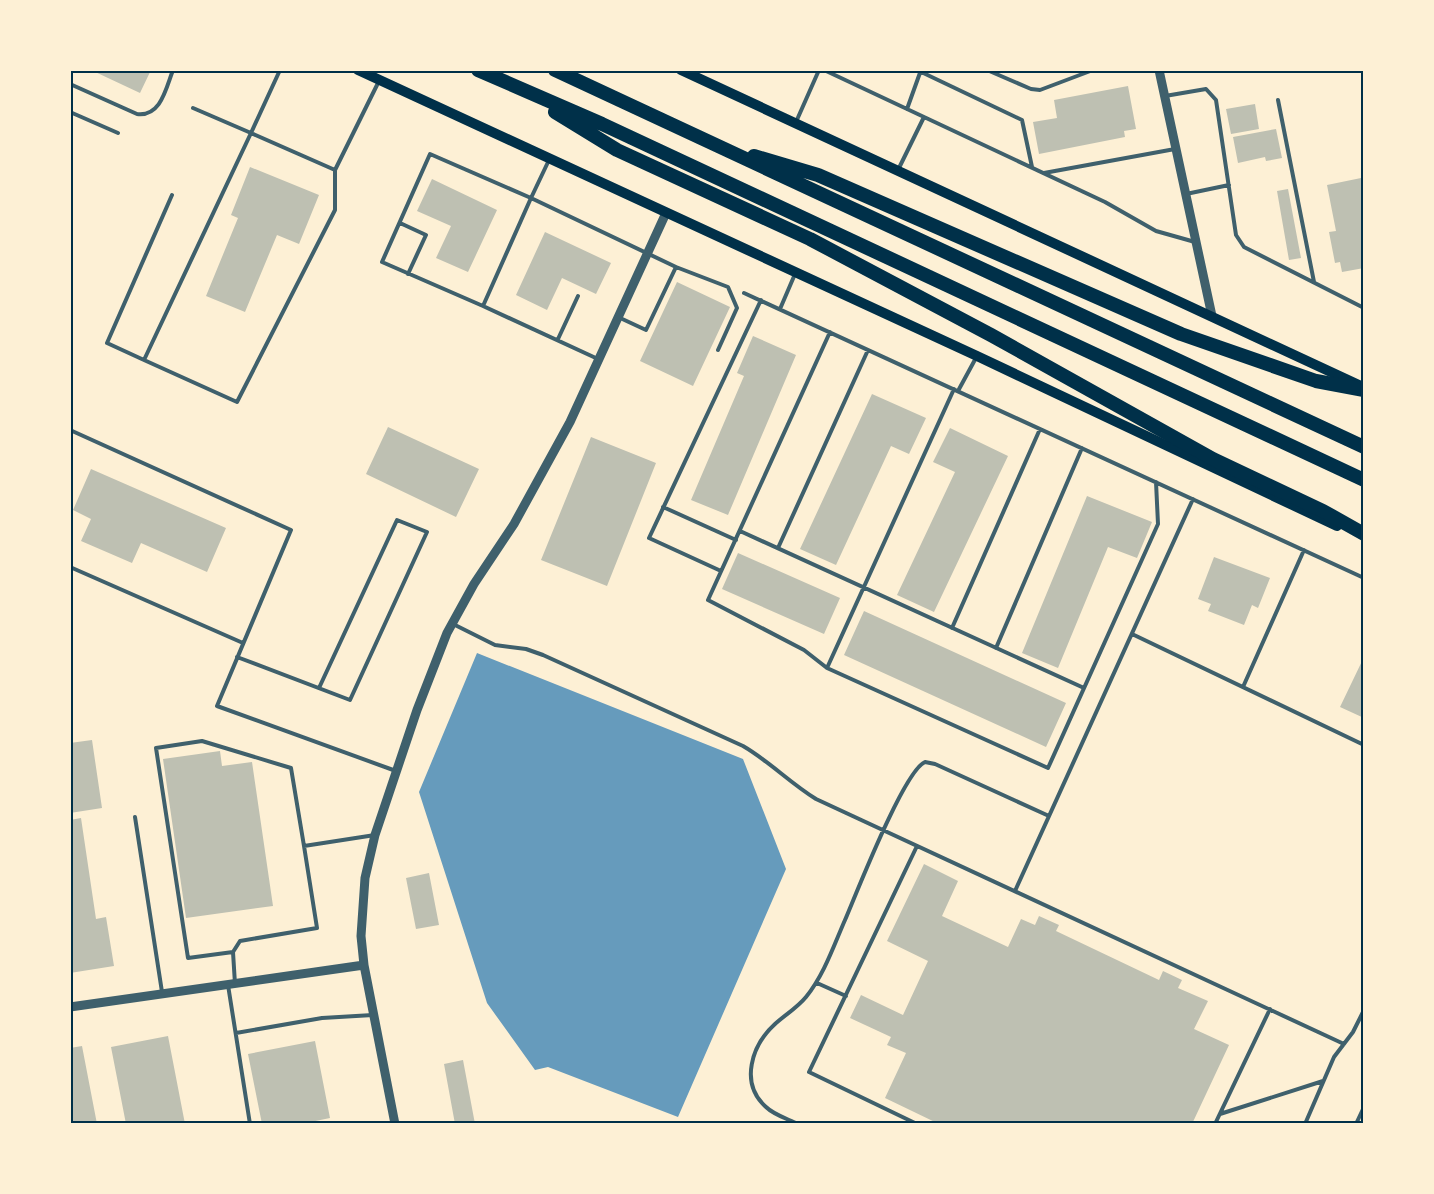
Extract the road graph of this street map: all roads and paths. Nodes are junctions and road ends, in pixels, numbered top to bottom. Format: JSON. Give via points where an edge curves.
{"nodes":[{"id":1,"x":173,"y":70,"type":"edge"},
{"id":2,"x":280,"y":70,"type":"edge"},
{"id":3,"x":358,"y":70,"type":"edge"},
{"id":4,"x":478,"y":70,"type":"edge"},
{"id":5,"x":555,"y":70,"type":"edge"},
{"id":6,"x":681,"y":70,"type":"edge"},
{"id":7,"x":819,"y":70,"type":"edge"},
{"id":8,"x":824,"y":70,"type":"edge"},
{"id":9,"x":987,"y":70,"type":"edge"},
{"id":10,"x":1093,"y":70,"type":"edge"},
{"id":11,"x":1159,"y":70,"type":"edge"},
{"id":12,"x":919,"y":71,"type":"edge"},
{"id":13,"x":698,"y":74,"type":"edge"},
{"id":14,"x":379,"y":80,"type":"junction"},
{"id":15,"x":70,"y":84,"type":"edge"},
{"id":16,"x":512,"y":86,"type":"junction"},
{"id":17,"x":1165,"y":97,"type":"junction"},
{"id":18,"x":1278,"y":100,"type":"dead end"},
{"id":19,"x":193,"y":108,"type":"dead end"},
{"id":20,"x":907,"y":109,"type":"junction"},
{"id":21,"x":70,"y":111,"type":"edge"},
{"id":22,"x":924,"y":117,"type":"junction"},
{"id":23,"x":796,"y":124,"type":"junction"},
{"id":24,"x":118,"y":133,"type":"dead end"},
{"id":25,"x":251,"y":133,"type":"junction"},
{"id":26,"x":708,"y":142,"type":"junction"},
{"id":27,"x":1176,"y":149,"type":"junction"},
{"id":28,"x":549,"y":159,"type":"junction"},
{"id":29,"x":1032,"y":168,"type":"junction"},
{"id":30,"x":335,"y":170,"type":"junction"},
{"id":31,"x":898,"y":171,"type":"junction"},
{"id":32,"x":1043,"y":173,"type":"junction"},
{"id":33,"x":1229,"y":185,"type":"junction"},
{"id":34,"x":1186,"y":194,"type":"junction"},
{"id":35,"x":172,"y":195,"type":"dead end"},
{"id":36,"x":531,"y":198,"type":"junction"},
{"id":37,"x":666,"y":213,"type":"junction"},
{"id":38,"x":400,"y":223,"type":"junction"},
{"id":39,"x":1196,"y":242,"type":"junction"},
{"id":40,"x":648,"y":252,"type":"junction"},
{"id":41,"x":676,"y":267,"type":"junction"},
{"id":42,"x":796,"y":272,"type":"junction"},
{"id":43,"x":408,"y":274,"type":"junction"},
{"id":44,"x":1314,"y":282,"type":"junction"},
{"id":45,"x":744,"y":293,"type":"dead end"},
{"id":46,"x":578,"y":296,"type":"dead end"},
{"id":47,"x":761,"y":300,"type":"junction"},
{"id":48,"x":483,"y":306,"type":"junction"},
{"id":49,"x":1364,"y":308,"type":"edge"},
{"id":50,"x":780,"y":309,"type":"junction"},
{"id":51,"x":1212,"y":316,"type":"junction"},
{"id":52,"x":618,"y":317,"type":"junction"},
{"id":53,"x":830,"y":332,"type":"junction"},
{"id":54,"x":558,"y":340,"type":"junction"},
{"id":55,"x":868,"y":350,"type":"junction"},
{"id":56,"x":718,"y":351,"type":"dead end"},
{"id":57,"x":977,"y":356,"type":"junction"},
{"id":58,"x":599,"y":359,"type":"junction"},
{"id":59,"x":144,"y":360,"type":"junction"},
{"id":60,"x":1364,"y":389,"type":"edge"},
{"id":61,"x":956,"y":390,"type":"junction"},
{"id":62,"x":1041,"y":429,"type":"junction"},
{"id":63,"x":70,"y":430,"type":"edge"},
{"id":64,"x":1364,"y":447,"type":"edge"},
{"id":65,"x":1082,"y":448,"type":"junction"},
{"id":66,"x":1364,"y":480,"type":"edge"},
{"id":67,"x":1156,"y":482,"type":"junction"},
{"id":68,"x":1193,"y":499,"type":"junction"},
{"id":69,"x":663,"y":507,"type":"junction"},
{"id":70,"x":740,"y":531,"type":"junction"},
{"id":71,"x":1364,"y":536,"type":"edge"},
{"id":72,"x":736,"y":540,"type":"junction"},
{"id":73,"x":778,"y":548,"type":"junction"},
{"id":74,"x":1304,"y":550,"type":"junction"},
{"id":75,"x":70,"y":567,"type":"edge"},
{"id":76,"x":721,"y":571,"type":"junction"},
{"id":77,"x":1364,"y":578,"type":"edge"},
{"id":78,"x":864,"y":588,"type":"junction"},
{"id":79,"x":452,"y":623,"type":"junction"},
{"id":80,"x":952,"y":628,"type":"junction"},
{"id":81,"x":1132,"y":634,"type":"junction"},
{"id":82,"x":243,"y":643,"type":"junction"},
{"id":83,"x":996,"y":648,"type":"junction"},
{"id":84,"x":237,"y":657,"type":"junction"},
{"id":85,"x":827,"y":668,"type":"junction"},
{"id":86,"x":1243,"y":687,"type":"junction"},
{"id":87,"x":319,"y":688,"type":"junction"},
{"id":88,"x":1084,"y":688,"type":"junction"},
{"id":89,"x":1364,"y":745,"type":"edge"},
{"id":90,"x":397,"y":772,"type":"junction"},
{"id":91,"x":1049,"y":816,"type":"junction"},
{"id":92,"x":135,"y":818,"type":"dead end"},
{"id":93,"x":885,"y":830,"type":"junction"},
{"id":94,"x":375,"y":835,"type":"junction"},
{"id":95,"x":304,"y":846,"type":"junction"},
{"id":96,"x":917,"y":846,"type":"junction"},
{"id":97,"x":1015,"y":891,"type":"junction"},
{"id":98,"x":233,"y":952,"type":"junction"},
{"id":99,"x":364,"y":965,"type":"junction"},
{"id":100,"x":817,"y":983,"type":"junction"},
{"id":101,"x":232,"y":984,"type":"junction"},
{"id":102,"x":162,"y":992,"type":"junction"},
{"id":103,"x":846,"y":996,"type":"junction"},
{"id":104,"x":70,"y":1007,"type":"edge"},
{"id":105,"x":1270,"y":1010,"type":"junction"},
{"id":106,"x":1364,"y":1010,"type":"edge"},
{"id":107,"x":374,"y":1015,"type":"junction"},
{"id":108,"x":236,"y":1033,"type":"junction"},
{"id":109,"x":1344,"y":1044,"type":"junction"},
{"id":110,"x":1324,"y":1080,"type":"junction"},
{"id":111,"x":1364,"y":1107,"type":"edge"},
{"id":112,"x":1220,"y":1114,"type":"junction"},
{"id":113,"x":250,"y":1124,"type":"edge"},
{"id":114,"x":395,"y":1124,"type":"edge"},
{"id":115,"x":798,"y":1124,"type":"edge"},
{"id":116,"x":917,"y":1124,"type":"edge"},
{"id":117,"x":1215,"y":1124,"type":"edge"},
{"id":118,"x":1305,"y":1124,"type":"edge"},
{"id":119,"x":1356,"y":1124,"type":"edge"}],
"edges":[{"from":1,"to":15,"type":"lane","via":[[160,102],[146,115]]},
{"from":2,"to":25,"type":"lane"},
{"from":3,"to":14,"type":"main road"},
{"from":4,"to":16,"type":"highway"},
{"from":5,"to":26,"type":"highway"},
{"from":6,"to":13,"type":"main road"},
{"from":7,"to":23,"type":"lane"},
{"from":8,"to":20,"type":"lane"},
{"from":9,"to":10,"type":"lane","via":[[1040,90]]},
{"from":11,"to":17,"type":"street"},
{"from":12,"to":20,"type":"lane"},
{"from":12,"to":29,"type":"lane","via":[[1022,120]]},
{"from":13,"to":23,"type":"main road"},
{"from":14,"to":28,"type":"main road"},
{"from":14,"to":30,"type":"lane"},
{"from":16,"to":66,"type":"highway"},
{"from":16,"to":71,"type":"highway","via":[[617,150],[810,240],[1213,459],[1323,511]]},
{"from":17,"to":27,"type":"street"},
{"from":17,"to":33,"type":"lane","via":[[1206,89],[1216,100]]},
{"from":18,"to":44,"type":"lane"},
{"from":19,"to":25,"type":"lane"},
{"from":20,"to":22,"type":"lane"},
{"from":21,"to":24,"type":"lane"},
{"from":22,"to":29,"type":"lane"},
{"from":22,"to":31,"type":"lane"},
{"from":23,"to":31,"type":"main road"},
{"from":25,"to":30,"type":"lane"},
{"from":25,"to":59,"type":"lane"},
{"from":26,"to":60,"type":"highway","via":[[818,175],[1181,334],[1316,381]]},
{"from":26,"to":64,"type":"highway"},
{"from":27,"to":32,"type":"lane"},
{"from":27,"to":34,"type":"street"},
{"from":28,"to":36,"type":"lane"},
{"from":28,"to":37,"type":"main road"},
{"from":29,"to":32,"type":"lane"},
{"from":30,"to":59,"type":"lane","via":[[335,210],[237,402]]},
{"from":31,"to":51,"type":"main road"},
{"from":32,"to":39,"type":"lane","via":[[1156,231]]},
{"from":33,"to":34,"type":"lane"},
{"from":33,"to":44,"type":"lane","via":[[1236,235],[1244,247]]},
{"from":34,"to":39,"type":"street"},
{"from":35,"to":59,"type":"lane","via":[[107,343]]},
{"from":36,"to":38,"type":"lane","via":[[430,154]]},
{"from":36,"to":40,"type":"lane"},
{"from":36,"to":48,"type":"lane"},
{"from":37,"to":40,"type":"street"},
{"from":37,"to":42,"type":"main road"},
{"from":38,"to":43,"type":"lane","via":[[382,262]]},
{"from":38,"to":43,"type":"lane","via":[[426,235]]},
{"from":39,"to":51,"type":"street"},
{"from":40,"to":41,"type":"lane"},
{"from":40,"to":52,"type":"street"},
{"from":41,"to":52,"type":"lane","via":[[646,330]]},
{"from":41,"to":56,"type":"lane","via":[[728,287],[737,308]]},
{"from":42,"to":50,"type":"lane"},
{"from":42,"to":57,"type":"main road"},
{"from":43,"to":48,"type":"lane"},
{"from":44,"to":49,"type":"lane"},
{"from":45,"to":47,"type":"lane"},
{"from":46,"to":54,"type":"lane"},
{"from":47,"to":50,"type":"lane"},
{"from":47,"to":69,"type":"lane"},
{"from":48,"to":54,"type":"lane"},
{"from":50,"to":53,"type":"lane"},
{"from":51,"to":60,"type":"main road"},
{"from":52,"to":58,"type":"street"},
{"from":53,"to":55,"type":"lane"},
{"from":53,"to":70,"type":"lane"},
{"from":54,"to":58,"type":"lane"},
{"from":55,"to":61,"type":"lane"},
{"from":55,"to":73,"type":"lane"},
{"from":57,"to":61,"type":"lane"},
{"from":57,"to":71,"type":"main road"},
{"from":58,"to":79,"type":"street","via":[[570,422],[514,524]]},
{"from":61,"to":62,"type":"lane"},
{"from":61,"to":78,"type":"lane"},
{"from":62,"to":65,"type":"lane"},
{"from":62,"to":80,"type":"lane"},
{"from":63,"to":82,"type":"lane","via":[[291,530]]},
{"from":65,"to":67,"type":"lane"},
{"from":65,"to":83,"type":"lane"},
{"from":67,"to":68,"type":"lane"},
{"from":67,"to":88,"type":"lane","via":[[1158,524]]},
{"from":68,"to":74,"type":"lane"},
{"from":68,"to":81,"type":"lane"},
{"from":69,"to":72,"type":"lane"},
{"from":69,"to":76,"type":"lane","via":[[649,538]]},
{"from":70,"to":72,"type":"lane"},
{"from":70,"to":73,"type":"lane"},
{"from":72,"to":76,"type":"lane"},
{"from":73,"to":78,"type":"lane"},
{"from":74,"to":77,"type":"lane"},
{"from":74,"to":86,"type":"lane"},
{"from":75,"to":82,"type":"lane"},
{"from":76,"to":85,"type":"lane","via":[[708,600],[804,650]]},
{"from":78,"to":80,"type":"lane"},
{"from":78,"to":85,"type":"lane"},
{"from":79,"to":90,"type":"street"},
{"from":79,"to":93,"type":"lane","via":[[495,645],[543,655],[743,746],[816,799]]},
{"from":80,"to":83,"type":"lane"},
{"from":81,"to":86,"type":"lane"},
{"from":81,"to":91,"type":"lane"},
{"from":82,"to":84,"type":"lane"},
{"from":83,"to":88,"type":"lane"},
{"from":84,"to":87,"type":"lane"},
{"from":84,"to":90,"type":"lane","via":[[217,706]]},
{"from":85,"to":88,"type":"lane","via":[[1048,768]]},
{"from":86,"to":89,"type":"lane"},
{"from":87,"to":87,"type":"lane","via":[[350,700],[427,532],[397,520]]},
{"from":90,"to":94,"type":"street"},
{"from":91,"to":93,"type":"lane","via":[[925,762],[914,771]]},
{"from":91,"to":97,"type":"lane"},
{"from":92,"to":102,"type":"lane"},
{"from":93,"to":96,"type":"lane"},
{"from":93,"to":100,"type":"lane"},
{"from":94,"to":95,"type":"lane"},
{"from":94,"to":99,"type":"street","via":[[362,906]]},
{"from":95,"to":98,"type":"lane","via":[[317,928],[240,941]]},
{"from":95,"to":98,"type":"lane","via":[[291,768],[202,741],[156,748],[188,958]]},
{"from":96,"to":97,"type":"lane"},
{"from":96,"to":103,"type":"lane"},
{"from":97,"to":105,"type":"lane"},
{"from":98,"to":101,"type":"lane"},
{"from":99,"to":101,"type":"street"},
{"from":99,"to":107,"type":"street"},
{"from":100,"to":103,"type":"lane"},
{"from":100,"to":115,"type":"lane","via":[[796,1008],[764,1035],[751,1066],[750,1084],[756,1097],[767,1109]]},
{"from":101,"to":102,"type":"street"},
{"from":101,"to":108,"type":"lane"},
{"from":102,"to":104,"type":"street"},
{"from":103,"to":116,"type":"lane","via":[[809,1072]]},
{"from":105,"to":109,"type":"lane"},
{"from":105,"to":112,"type":"lane"},
{"from":106,"to":109,"type":"lane"},
{"from":107,"to":108,"type":"lane","via":[[322,1018]]},
{"from":107,"to":114,"type":"street"},
{"from":108,"to":113,"type":"lane"},
{"from":109,"to":110,"type":"lane"},
{"from":110,"to":112,"type":"lane"},
{"from":110,"to":118,"type":"lane"},
{"from":111,"to":119,"type":"lane"},
{"from":112,"to":117,"type":"lane"}]}
